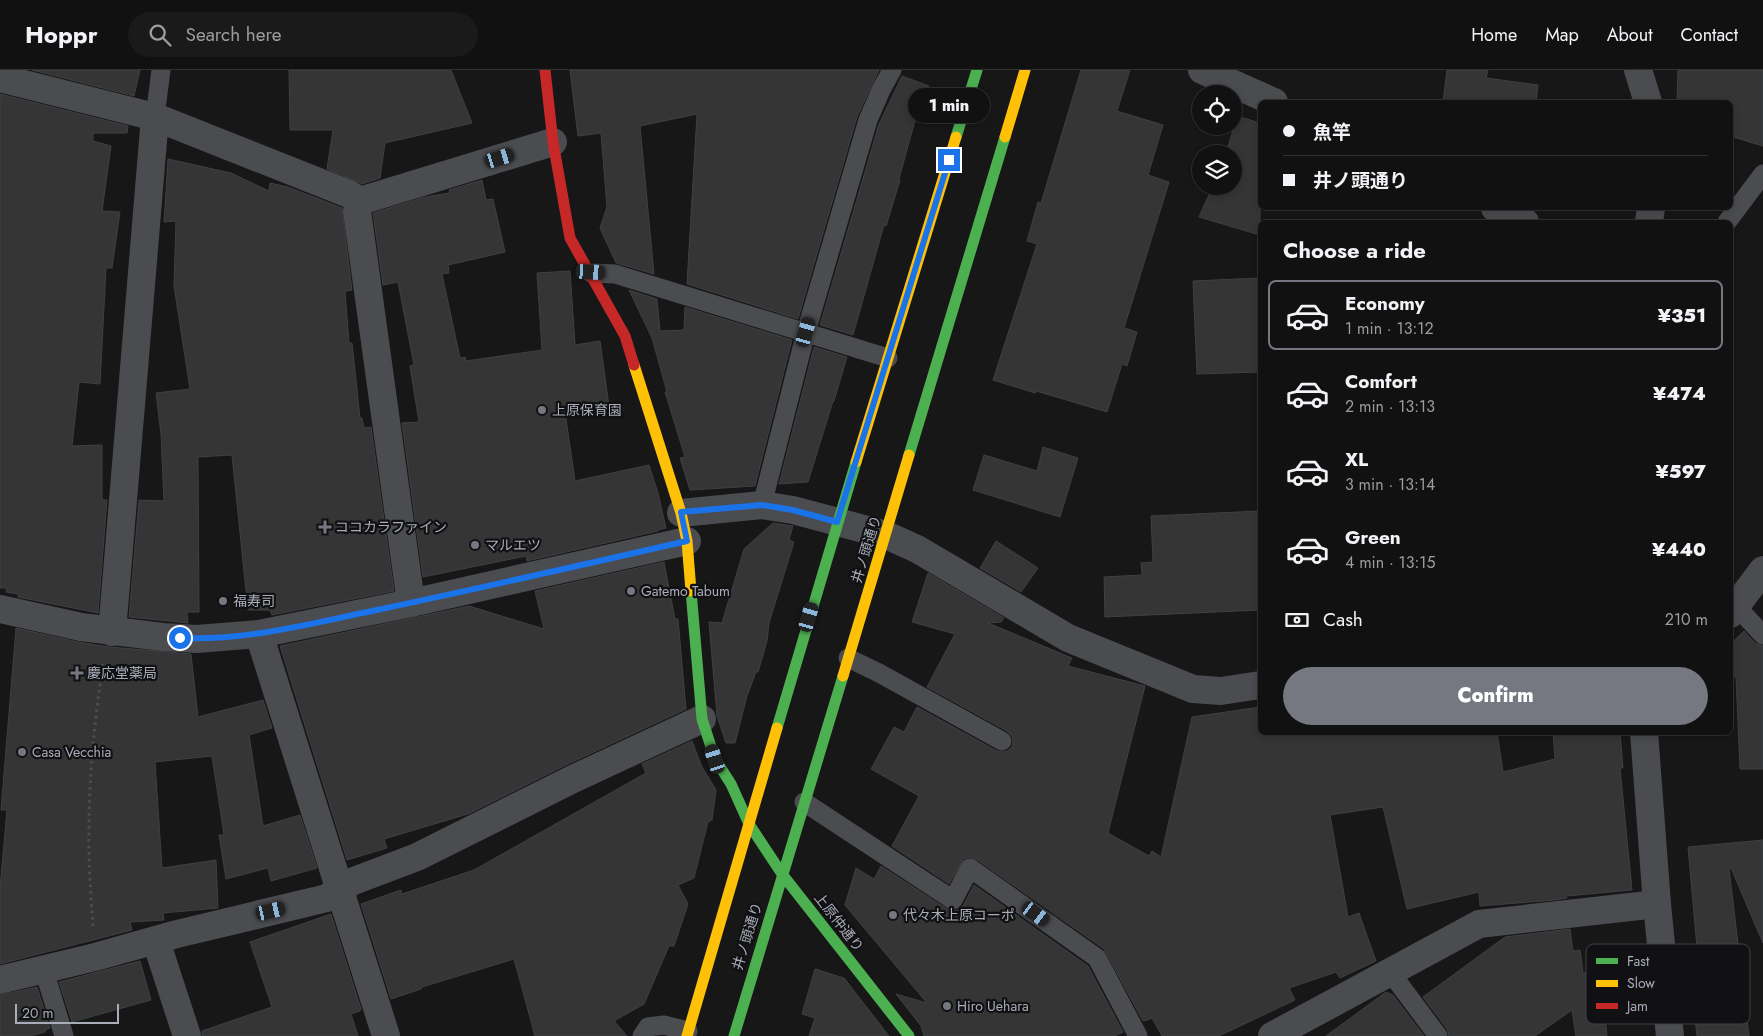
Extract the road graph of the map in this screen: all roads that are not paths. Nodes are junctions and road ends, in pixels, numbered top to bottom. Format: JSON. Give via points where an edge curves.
{"nodes":[{"id":1,"x":161,"y":70,"type":"edge"},
{"id":2,"x":545,"y":70,"type":"edge"},
{"id":3,"x":892,"y":70,"type":"edge"},
{"id":4,"x":977,"y":70,"type":"edge"},
{"id":5,"x":1025,"y":70,"type":"edge"},
{"id":6,"x":1202,"y":70,"type":"edge"},
{"id":7,"x":1638,"y":70,"type":"edge"},
{"id":8,"x":0,"y":78,"type":"edge"},
{"id":9,"x":1270,"y":100,"type":"edge"},
{"id":10,"x":1647,"y":100,"type":"edge"},
{"id":11,"x":155,"y":117,"type":"junction"},
{"id":12,"x":553,"y":142,"type":"junction"},
{"id":13,"x":1763,"y":174,"type":"edge"},
{"id":14,"x":360,"y":201,"type":"junction"},
{"id":15,"x":1499,"y":210,"type":"edge"},
{"id":16,"x":1521,"y":220,"type":"edge"},
{"id":17,"x":1728,"y":220,"type":"edge"},
{"id":18,"x":591,"y":272,"type":"junction"},
{"id":19,"x":806,"y":332,"type":"junction"},
{"id":20,"x":888,"y":358,"type":"junction"},
{"id":21,"x":762,"y":505,"type":"junction"},
{"id":22,"x":681,"y":512,"type":"junction"},
{"id":23,"x":837,"y":522,"type":"junction"},
{"id":24,"x":886,"y":535,"type":"junction"},
{"id":25,"x":687,"y":541,"type":"junction"},
{"id":26,"x":1763,"y":570,"type":"edge"},
{"id":27,"x":411,"y":603,"type":"junction"},
{"id":28,"x":0,"y":610,"type":"edge"},
{"id":29,"x":1733,"y":610,"type":"edge"},
{"id":30,"x":112,"y":632,"type":"junction"},
{"id":31,"x":259,"y":634,"type":"junction"},
{"id":32,"x":1763,"y":635,"type":"edge"},
{"id":33,"x":848,"y":658,"type":"junction"},
{"id":34,"x":1258,"y":685,"type":"edge"},
{"id":35,"x":702,"y":719,"type":"junction"},
{"id":36,"x":1644,"y":735,"type":"edge"},
{"id":37,"x":1002,"y":741,"type":"dead end"},
{"id":38,"x":804,"y":802,"type":"junction"},
{"id":39,"x":749,"y":824,"type":"junction"},
{"id":40,"x":782,"y":874,"type":"junction"},
{"id":41,"x":339,"y":890,"type":"junction"},
{"id":42,"x":1657,"y":904,"type":"junction"},
{"id":43,"x":156,"y":941,"type":"junction"},
{"id":44,"x":1661,"y":944,"type":"edge"},
{"id":45,"x":44,"y":970,"type":"junction"},
{"id":46,"x":1391,"y":973,"type":"junction"},
{"id":47,"x":0,"y":980,"type":"edge"},
{"id":48,"x":688,"y":1034,"type":"edge"},
{"id":49,"x":64,"y":1036,"type":"edge"},
{"id":50,"x":187,"y":1036,"type":"edge"},
{"id":51,"x":386,"y":1036,"type":"edge"},
{"id":52,"x":642,"y":1036,"type":"edge"},
{"id":53,"x":734,"y":1036,"type":"edge"},
{"id":54,"x":909,"y":1036,"type":"edge"},
{"id":55,"x":1138,"y":1036,"type":"edge"},
{"id":56,"x":1272,"y":1036,"type":"edge"},
{"id":57,"x":1438,"y":1036,"type":"edge"}],
"edges":[{"from":1,"to":11,"type":"lane"},
{"from":2,"to":12,"type":"main road","name":"上原仲通り"},
{"from":3,"to":19,"type":"lane","via":[[868,120]]},
{"from":4,"to":20,"type":"main road"},
{"from":5,"to":24,"type":"main road","name":"井ノ頭通り"},
{"from":6,"to":9,"type":"street"},
{"from":7,"to":10,"type":"street"},
{"from":8,"to":11,"type":"street"},
{"from":11,"to":14,"type":"street"},
{"from":11,"to":30,"type":"street"},
{"from":12,"to":14,"type":"street"},
{"from":12,"to":18,"type":"main road","name":"上原仲通り","via":[[570,238]]},
{"from":13,"to":17,"type":"lane"},
{"from":14,"to":27,"type":"street","via":[[357,211]]},
{"from":15,"to":16,"type":"street"},
{"from":18,"to":19,"type":"lane","via":[[615,274]]},
{"from":18,"to":22,"type":"main road","name":"上原仲通り","via":[[624,336]]},
{"from":19,"to":20,"type":"lane"},
{"from":19,"to":21,"type":"lane"},
{"from":20,"to":23,"type":"main road"},
{"from":21,"to":22,"type":"street"},
{"from":21,"to":23,"type":"street"},
{"from":22,"to":25,"type":"main road","name":"上原仲通り"},
{"from":23,"to":24,"type":"street"},
{"from":23,"to":39,"type":"main road"},
{"from":24,"to":33,"type":"main road","name":"井ノ頭通り"},
{"from":24,"to":34,"type":"street","via":[[917,549],[1068,638],[1193,689],[1221,691]]},
{"from":25,"to":27,"type":"street"},
{"from":25,"to":35,"type":"main road","name":"上原仲通り"},
{"from":26,"to":29,"type":"street"},
{"from":27,"to":31,"type":"street"},
{"from":28,"to":30,"type":"street"},
{"from":29,"to":32,"type":"lane"},
{"from":30,"to":31,"type":"street","via":[[197,638]]},
{"from":31,"to":41,"type":"street"},
{"from":33,"to":37,"type":"lane"},
{"from":33,"to":38,"type":"main road","name":"井ノ頭通り"},
{"from":35,"to":39,"type":"main road","name":"上原仲通り","via":[[715,759],[731,784]]},
{"from":35,"to":41,"type":"street","via":[[572,779],[417,857],[351,882]]},
{"from":36,"to":42,"type":"street"},
{"from":38,"to":40,"type":"main road","name":"井ノ頭通り"},
{"from":38,"to":55,"type":"lane","via":[[953,900],[970,868],[1021,903],[1097,958]]},
{"from":39,"to":40,"type":"main road","name":"上原仲通り"},
{"from":39,"to":48,"type":"main road"},
{"from":40,"to":53,"type":"main road","name":"井ノ頭通り"},
{"from":40,"to":54,"type":"main road","name":"上原仲通り"},
{"from":41,"to":43,"type":"street","via":[[327,898]]},
{"from":41,"to":51,"type":"street"},
{"from":42,"to":44,"type":"street"},
{"from":42,"to":46,"type":"street","via":[[1479,924]]},
{"from":43,"to":45,"type":"street"},
{"from":43,"to":50,"type":"street"},
{"from":45,"to":47,"type":"street"},
{"from":45,"to":49,"type":"lane"},
{"from":46,"to":56,"type":"street"},
{"from":46,"to":57,"type":"lane"},
{"from":48,"to":52,"type":"lane","via":[[664,1026],[648,1027]]}]}
